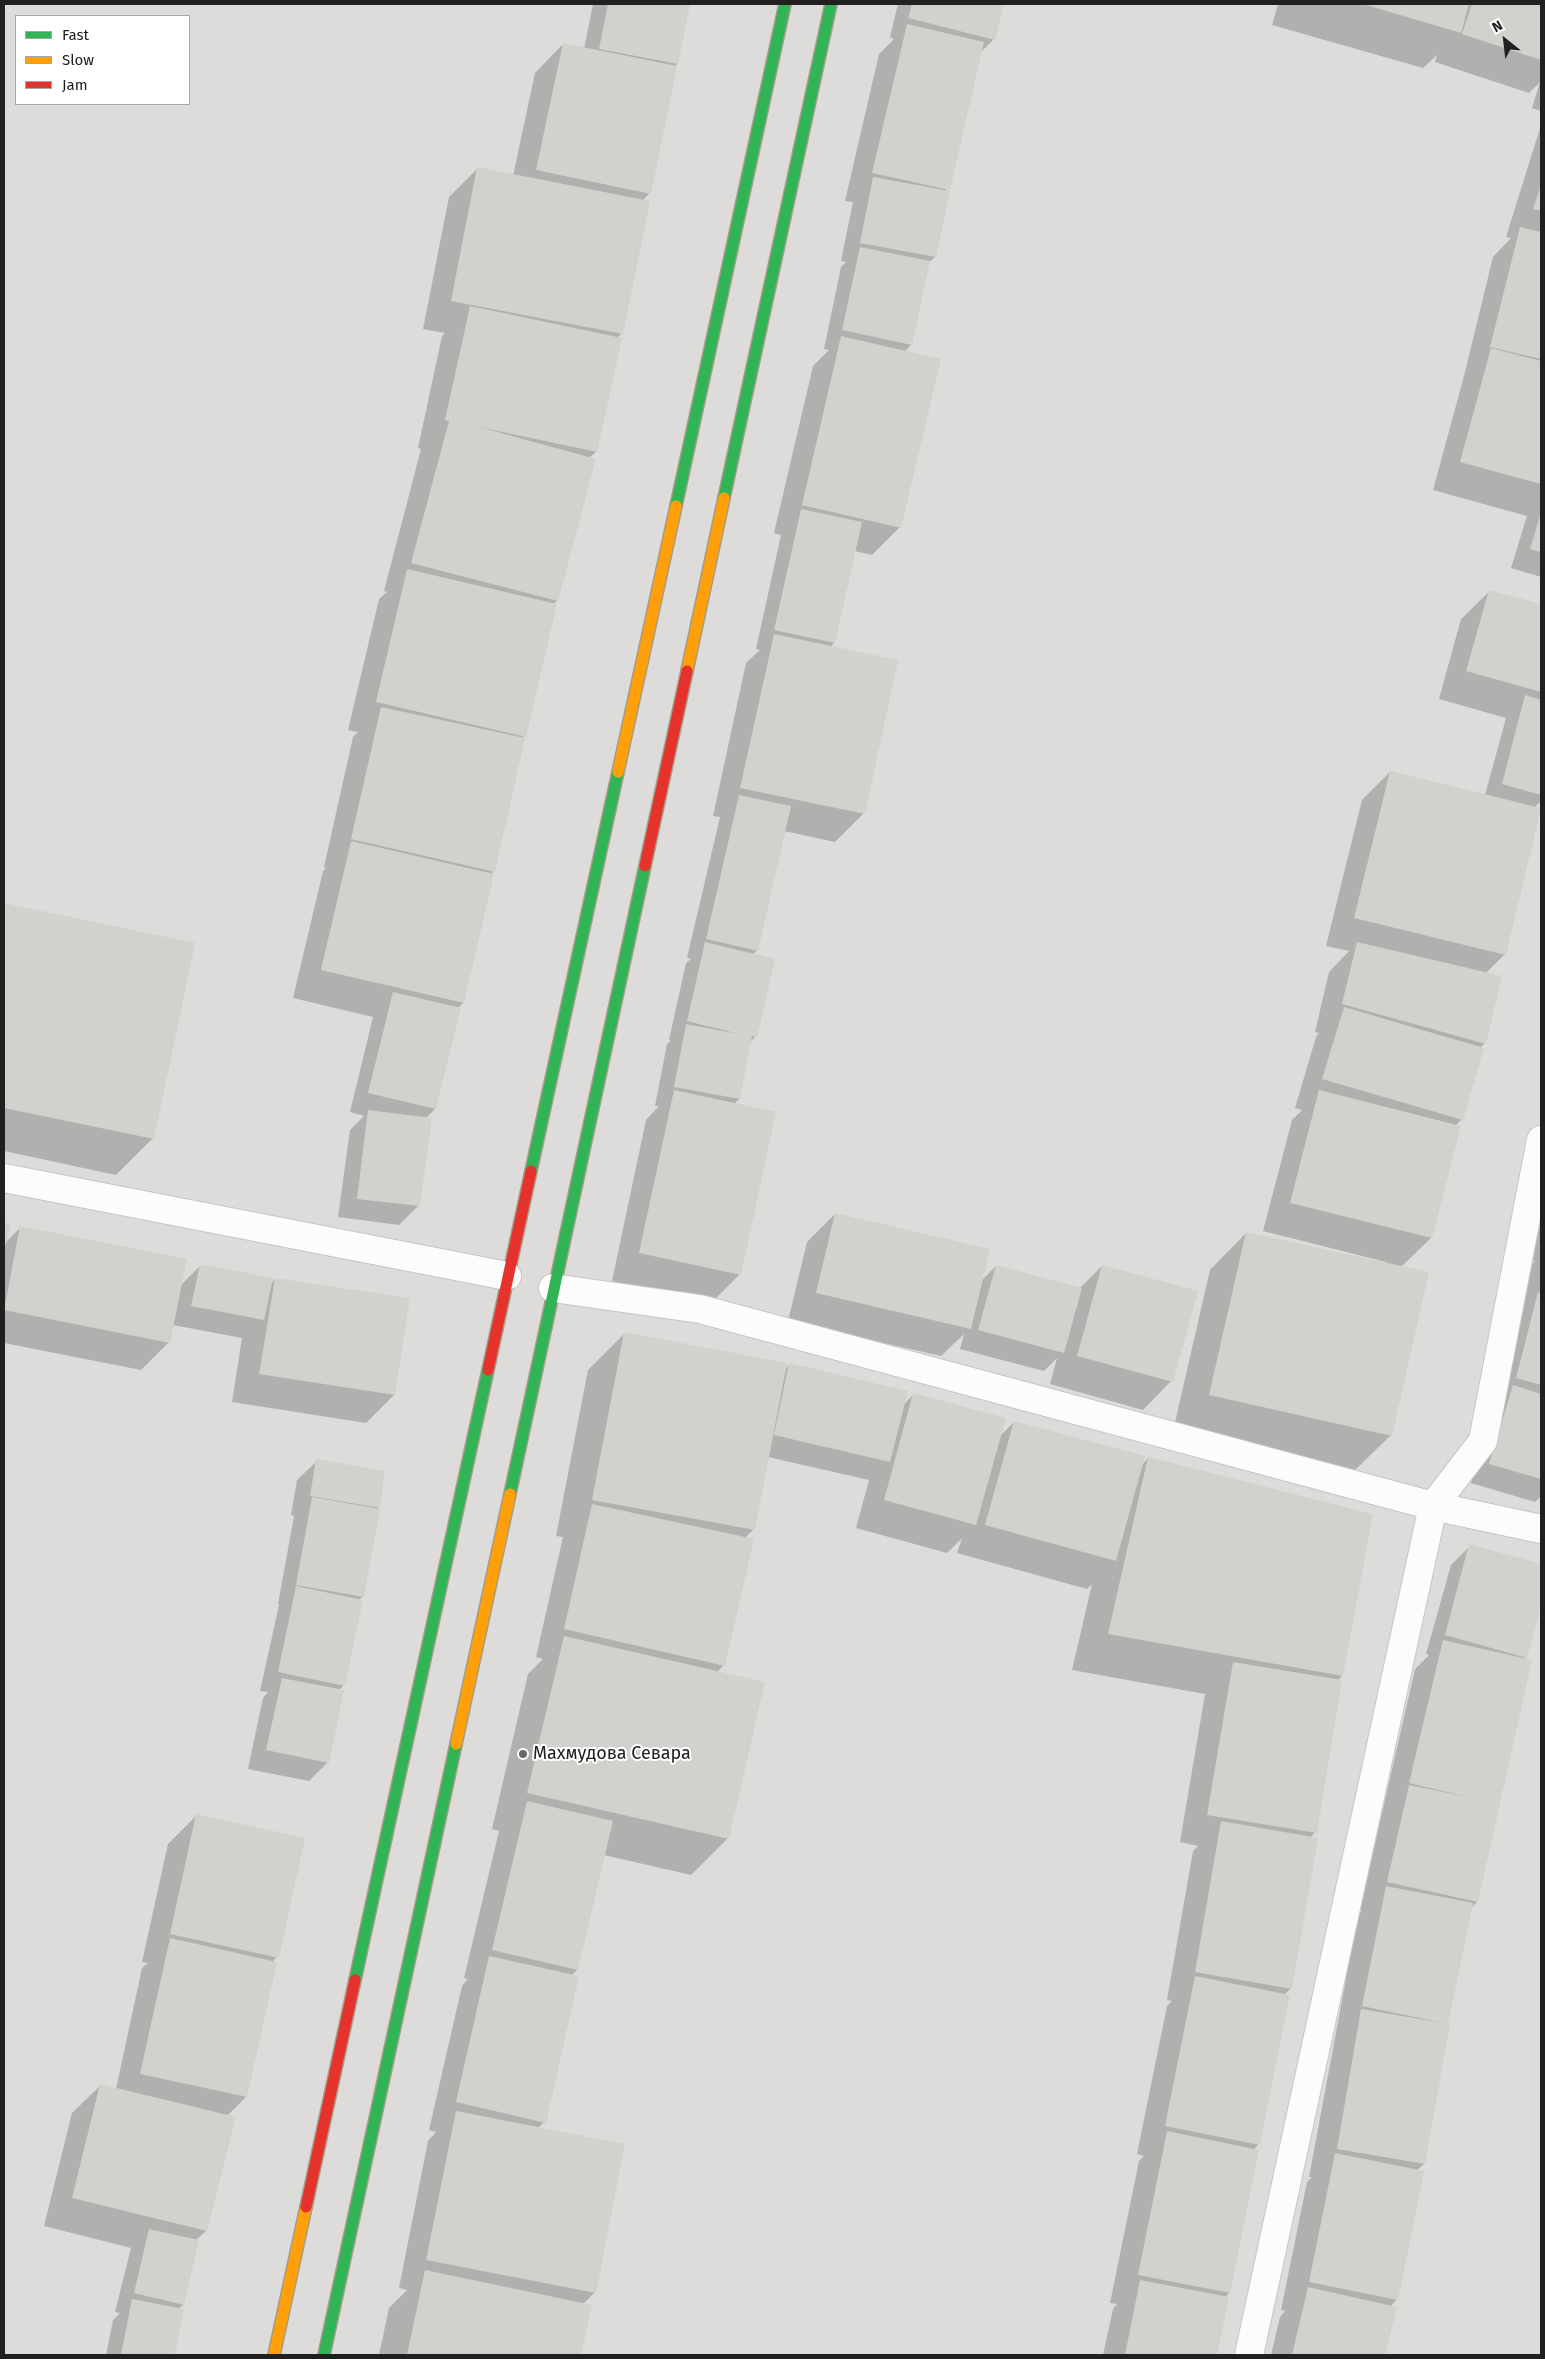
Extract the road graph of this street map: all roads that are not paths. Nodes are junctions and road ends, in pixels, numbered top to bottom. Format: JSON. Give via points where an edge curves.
{"nodes":[{"id":1,"x":785,"y":4,"type":"edge"},
{"id":2,"x":831,"y":4,"type":"edge"},
{"id":3,"x":1541,"y":1140,"type":"edge"},
{"id":4,"x":4,"y":1178,"type":"edge"},
{"id":5,"x":507,"y":1276,"type":"junction"},
{"id":6,"x":553,"y":1288,"type":"junction"},
{"id":7,"x":1433,"y":1506,"type":"junction"},
{"id":8,"x":1541,"y":1529,"type":"edge"},
{"id":9,"x":274,"y":2355,"type":"edge"},
{"id":10,"x":324,"y":2355,"type":"edge"},
{"id":11,"x":1249,"y":2355,"type":"edge"}],
"edges":[{"from":1,"to":5,"type":"main road"},
{"from":2,"to":6,"type":"main road"},
{"from":3,"to":7,"type":"street","via":[[1483,1441]]},
{"from":4,"to":5,"type":"street"},
{"from":5,"to":9,"type":"main road"},
{"from":6,"to":7,"type":"street","via":[[700,1309]]},
{"from":6,"to":10,"type":"main road"},
{"from":7,"to":8,"type":"street"},
{"from":7,"to":11,"type":"street"}]}
